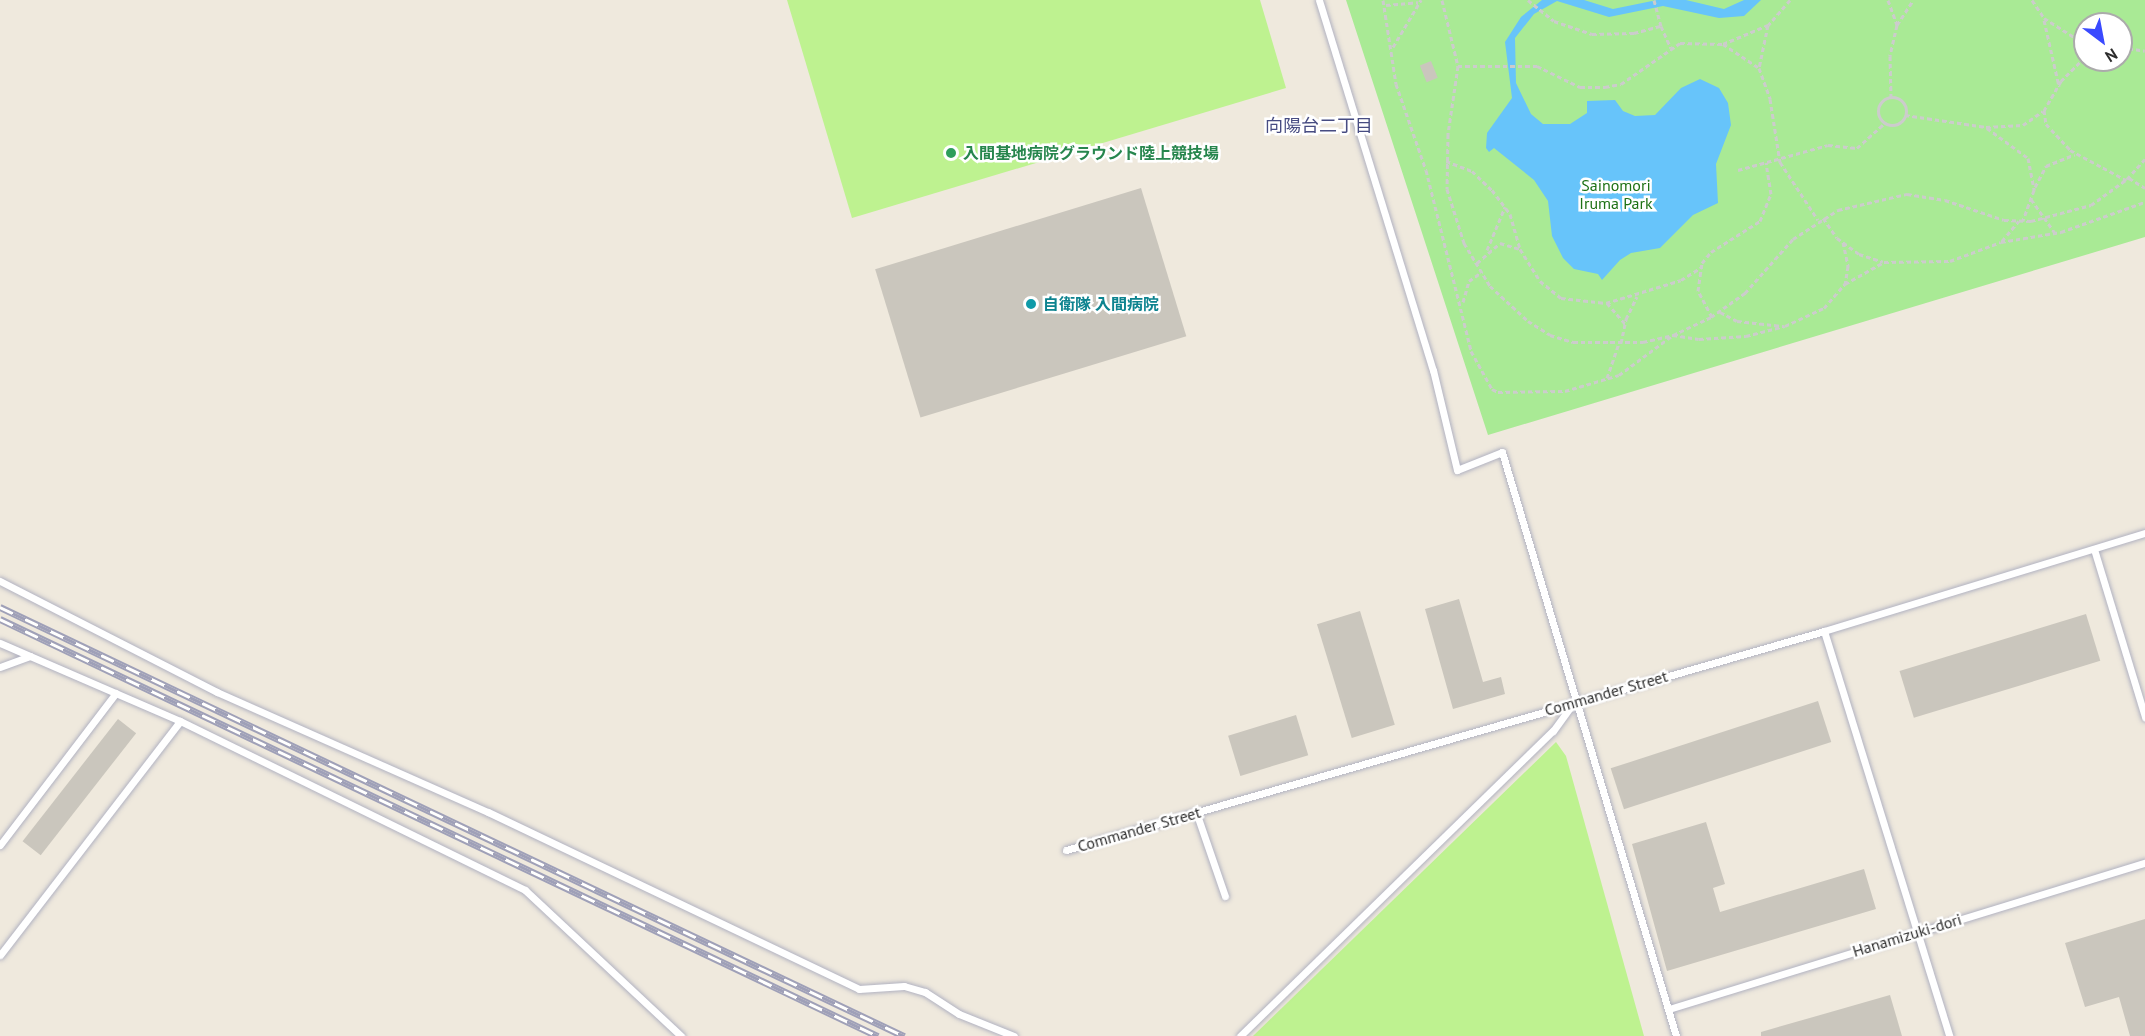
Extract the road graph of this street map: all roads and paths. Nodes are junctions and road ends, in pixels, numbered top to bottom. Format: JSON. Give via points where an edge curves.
{"nodes":[{"id":1,"x":1319,"y":0,"type":"edge"},
{"id":2,"x":1383,"y":0,"type":"edge"},
{"id":3,"x":1442,"y":0,"type":"edge"},
{"id":4,"x":1654,"y":0,"type":"edge"},
{"id":5,"x":1790,"y":0,"type":"edge"},
{"id":6,"x":1888,"y":0,"type":"edge"},
{"id":7,"x":1913,"y":0,"type":"edge"},
{"id":8,"x":2032,"y":0,"type":"edge"},
{"id":9,"x":1420,"y":1,"type":"edge"},
{"id":10,"x":1529,"y":1,"type":"edge"},
{"id":11,"x":1386,"y":5,"type":"junction"},
{"id":12,"x":2044,"y":18,"type":"junction"},
{"id":13,"x":1768,"y":25,"type":"junction"},
{"id":14,"x":1897,"y":25,"type":"junction"},
{"id":15,"x":1661,"y":26,"type":"junction"},
{"id":16,"x":2073,"y":36,"type":"edge"},
{"id":17,"x":1723,"y":44,"type":"junction"},
{"id":18,"x":1393,"y":48,"type":"junction"},
{"id":19,"x":1671,"y":48,"type":"junction"},
{"id":20,"x":1458,"y":66,"type":"junction"},
{"id":21,"x":1759,"y":68,"type":"junction"},
{"id":22,"x":2073,"y":70,"type":"edge"},
{"id":23,"x":2059,"y":86,"type":"junction"},
{"id":24,"x":1891,"y":98,"type":"junction"},
{"id":25,"x":2044,"y":110,"type":"junction"},
{"id":26,"x":1905,"y":115,"type":"junction"},
{"id":27,"x":1885,"y":123,"type":"junction"},
{"id":28,"x":1986,"y":127,"type":"junction"},
{"id":29,"x":2077,"y":154,"type":"junction"},
{"id":30,"x":1779,"y":158,"type":"junction"},
{"id":31,"x":2145,"y":159,"type":"edge"},
{"id":32,"x":1446,"y":161,"type":"junction"},
{"id":33,"x":1766,"y":162,"type":"junction"},
{"id":34,"x":1738,"y":170,"type":"dead end"},
{"id":35,"x":2127,"y":179,"type":"junction"},
{"id":36,"x":2145,"y":188,"type":"edge"},
{"id":37,"x":2034,"y":190,"type":"junction"},
{"id":38,"x":2031,"y":199,"type":"junction"},
{"id":39,"x":2145,"y":202,"type":"edge"},
{"id":40,"x":1505,"y":207,"type":"junction"},
{"id":41,"x":1823,"y":218,"type":"junction"},
{"id":42,"x":2045,"y":218,"type":"junction"},
{"id":43,"x":1818,"y":220,"type":"junction"},
{"id":44,"x":2021,"y":221,"type":"junction"},
{"id":45,"x":2055,"y":233,"type":"junction"},
{"id":46,"x":1843,"y":242,"type":"junction"},
{"id":47,"x":2001,"y":242,"type":"junction"},
{"id":48,"x":1520,"y":249,"type":"junction"},
{"id":49,"x":1486,"y":251,"type":"junction"},
{"id":50,"x":1884,"y":262,"type":"junction"},
{"id":51,"x":1477,"y":264,"type":"junction"},
{"id":52,"x":1702,"y":267,"type":"junction"},
{"id":53,"x":1482,"y":272,"type":"junction"},
{"id":54,"x":1845,"y":284,"type":"junction"},
{"id":55,"x":1638,"y":295,"type":"junction"},
{"id":56,"x":1607,"y":303,"type":"junction"},
{"id":57,"x":1462,"y":304,"type":"junction"},
{"id":58,"x":1720,"y":312,"type":"junction"},
{"id":59,"x":1712,"y":317,"type":"junction"},
{"id":60,"x":1625,"y":324,"type":"junction"},
{"id":61,"x":1785,"y":326,"type":"junction"},
{"id":62,"x":1673,"y":335,"type":"junction"},
{"id":63,"x":1620,"y":343,"type":"junction"},
{"id":64,"x":1607,"y":378,"type":"junction"},
{"id":65,"x":2145,"y":533,"type":"edge"},
{"id":66,"x":2094,"y":549,"type":"junction"},
{"id":67,"x":0,"y":581,"type":"edge"},
{"id":68,"x":1824,"y":631,"type":"junction"},
{"id":69,"x":0,"y":643,"type":"edge"},
{"id":70,"x":30,"y":656,"type":"junction"},
{"id":71,"x":0,"y":667,"type":"edge"},
{"id":72,"x":116,"y":693,"type":"junction"},
{"id":73,"x":1574,"y":702,"type":"junction"},
{"id":74,"x":2145,"y":717,"type":"edge"},
{"id":75,"x":180,"y":721,"type":"junction"},
{"id":76,"x":1196,"y":812,"type":"junction"},
{"id":77,"x":0,"y":845,"type":"edge"},
{"id":78,"x":1066,"y":850,"type":"dead end"},
{"id":79,"x":2145,"y":863,"type":"edge"},
{"id":80,"x":1225,"y":897,"type":"dead end"},
{"id":81,"x":1917,"y":932,"type":"junction"},
{"id":82,"x":0,"y":955,"type":"edge"},
{"id":83,"x":1669,"y":1009,"type":"junction"},
{"id":84,"x":681,"y":1036,"type":"edge"},
{"id":85,"x":1014,"y":1036,"type":"edge"},
{"id":86,"x":1240,"y":1036,"type":"edge"},
{"id":87,"x":1676,"y":1036,"type":"edge"},
{"id":88,"x":1949,"y":1036,"type":"edge"}],
"edges":[{"from":1,"to":73,"type":"lane","via":[[1433,370],[1457,470],[1502,452]]},
{"from":2,"to":11,"type":"path"},
{"from":3,"to":20,"type":"path"},
{"from":4,"to":15,"type":"path"},
{"from":5,"to":13,"type":"path"},
{"from":6,"to":14,"type":"path"},
{"from":7,"to":14,"type":"path"},
{"from":8,"to":12,"type":"path"},
{"from":9,"to":11,"type":"path"},
{"from":9,"to":18,"type":"path"},
{"from":10,"to":15,"type":"path","via":[[1544,13],[1592,34],[1634,33]]},
{"from":11,"to":18,"type":"path"},
{"from":12,"to":16,"type":"path"},
{"from":12,"to":23,"type":"path"},
{"from":13,"to":17,"type":"path"},
{"from":13,"to":21,"type":"path"},
{"from":14,"to":24,"type":"path","via":[[1890,56]]},
{"from":15,"to":19,"type":"path"},
{"from":17,"to":19,"type":"path","via":[[1690,40]]},
{"from":17,"to":21,"type":"path"},
{"from":18,"to":57,"type":"path","via":[[1395,84],[1426,170]]},
{"from":19,"to":20,"type":"path","via":[[1621,84],[1605,87],[1580,87],[1547,69],[1513,64]]},
{"from":20,"to":32,"type":"path"},
{"from":21,"to":30,"type":"path","via":[[1770,99]]},
{"from":22,"to":23,"type":"path"},
{"from":23,"to":25,"type":"path"},
{"from":24,"to":26,"type":"path","via":[[1904,104]]},
{"from":24,"to":27,"type":"path","via":[[1879,108]]},
{"from":25,"to":28,"type":"path","via":[[2023,125]]},
{"from":25,"to":29,"type":"path","via":[[2056,139]]},
{"from":26,"to":27,"type":"path","via":[[1898,124]]},
{"from":26,"to":28,"type":"path"},
{"from":27,"to":30,"type":"path","via":[[1857,148],[1828,146]]},
{"from":28,"to":37,"type":"path","via":[[2028,158]]},
{"from":29,"to":35,"type":"path"},
{"from":29,"to":37,"type":"path","via":[[2060,157],[2046,166]]},
{"from":30,"to":33,"type":"path"},
{"from":30,"to":43,"type":"path"},
{"from":31,"to":35,"type":"path"},
{"from":32,"to":40,"type":"path","via":[[1472,171]]},
{"from":32,"to":51,"type":"path","via":[[1452,209]]},
{"from":33,"to":34,"type":"path"},
{"from":33,"to":52,"type":"path","via":[[1771,194],[1760,221],[1711,252]]},
{"from":35,"to":36,"type":"path"},
{"from":35,"to":42,"type":"path","via":[[2091,205]]},
{"from":37,"to":38,"type":"path"},
{"from":38,"to":42,"type":"path"},
{"from":38,"to":44,"type":"path"},
{"from":39,"to":45,"type":"path"},
{"from":40,"to":48,"type":"path"},
{"from":40,"to":49,"type":"path"},
{"from":41,"to":43,"type":"path"},
{"from":41,"to":44,"type":"path","via":[[1877,198],[1907,194]]},
{"from":41,"to":46,"type":"path"},
{"from":42,"to":44,"type":"path"},
{"from":42,"to":45,"type":"path"},
{"from":43,"to":58,"type":"path"},
{"from":44,"to":47,"type":"path"},
{"from":45,"to":47,"type":"path"},
{"from":46,"to":50,"type":"path","via":[[1870,260]]},
{"from":46,"to":54,"type":"path","via":[[1848,266]]},
{"from":47,"to":50,"type":"path","via":[[1950,261]]},
{"from":48,"to":49,"type":"path","via":[[1500,243]]},
{"from":48,"to":56,"type":"path","via":[[1540,281],[1561,298]]},
{"from":49,"to":51,"type":"path"},
{"from":50,"to":54,"type":"path"},
{"from":51,"to":53,"type":"path"},
{"from":52,"to":55,"type":"path"},
{"from":52,"to":59,"type":"path","via":[[1698,291]]},
{"from":53,"to":57,"type":"path","via":[[1469,281]]},
{"from":53,"to":63,"type":"path","via":[[1508,303],[1550,335],[1573,342]]},
{"from":54,"to":61,"type":"path","via":[[1824,308]]},
{"from":55,"to":56,"type":"path"},
{"from":55,"to":60,"type":"path"},
{"from":56,"to":60,"type":"path"},
{"from":57,"to":64,"type":"path","via":[[1471,351],[1492,389],[1551,394]]},
{"from":58,"to":59,"type":"path"},
{"from":58,"to":61,"type":"path","via":[[1737,321]]},
{"from":59,"to":62,"type":"path"},
{"from":60,"to":63,"type":"path"},
{"from":61,"to":62,"type":"path","via":[[1746,336],[1699,339]]},
{"from":62,"to":63,"type":"path"},
{"from":62,"to":64,"type":"path","via":[[1619,375]]},
{"from":63,"to":64,"type":"path"},
{"from":65,"to":66,"type":"lane","name":"Commander Street"},
{"from":66,"to":68,"type":"lane","name":"Commander Street"},
{"from":66,"to":74,"type":"lane"},
{"from":67,"to":85,"type":"lane","via":[[217,692],[488,812],[859,989],[904,986],[925,992],[958,1014]]},
{"from":68,"to":73,"type":"lane","name":"Commander Street"},
{"from":68,"to":81,"type":"lane"},
{"from":69,"to":70,"type":"lane"},
{"from":70,"to":71,"type":"lane"},
{"from":70,"to":72,"type":"lane"},
{"from":72,"to":75,"type":"lane"},
{"from":72,"to":77,"type":"lane"},
{"from":73,"to":76,"type":"lane","name":"Commander Street"},
{"from":73,"to":83,"type":"lane"},
{"from":73,"to":86,"type":"lane","via":[[1553,731]]},
{"from":75,"to":82,"type":"lane"},
{"from":75,"to":84,"type":"lane","via":[[525,890]]},
{"from":76,"to":78,"type":"lane","name":"Commander Street"},
{"from":76,"to":80,"type":"lane"},
{"from":79,"to":81,"type":"lane","name":"Hanamizuki-dori"},
{"from":81,"to":83,"type":"lane","name":"Hanamizuki-dori"},
{"from":81,"to":88,"type":"lane"},
{"from":83,"to":87,"type":"lane"}]}
